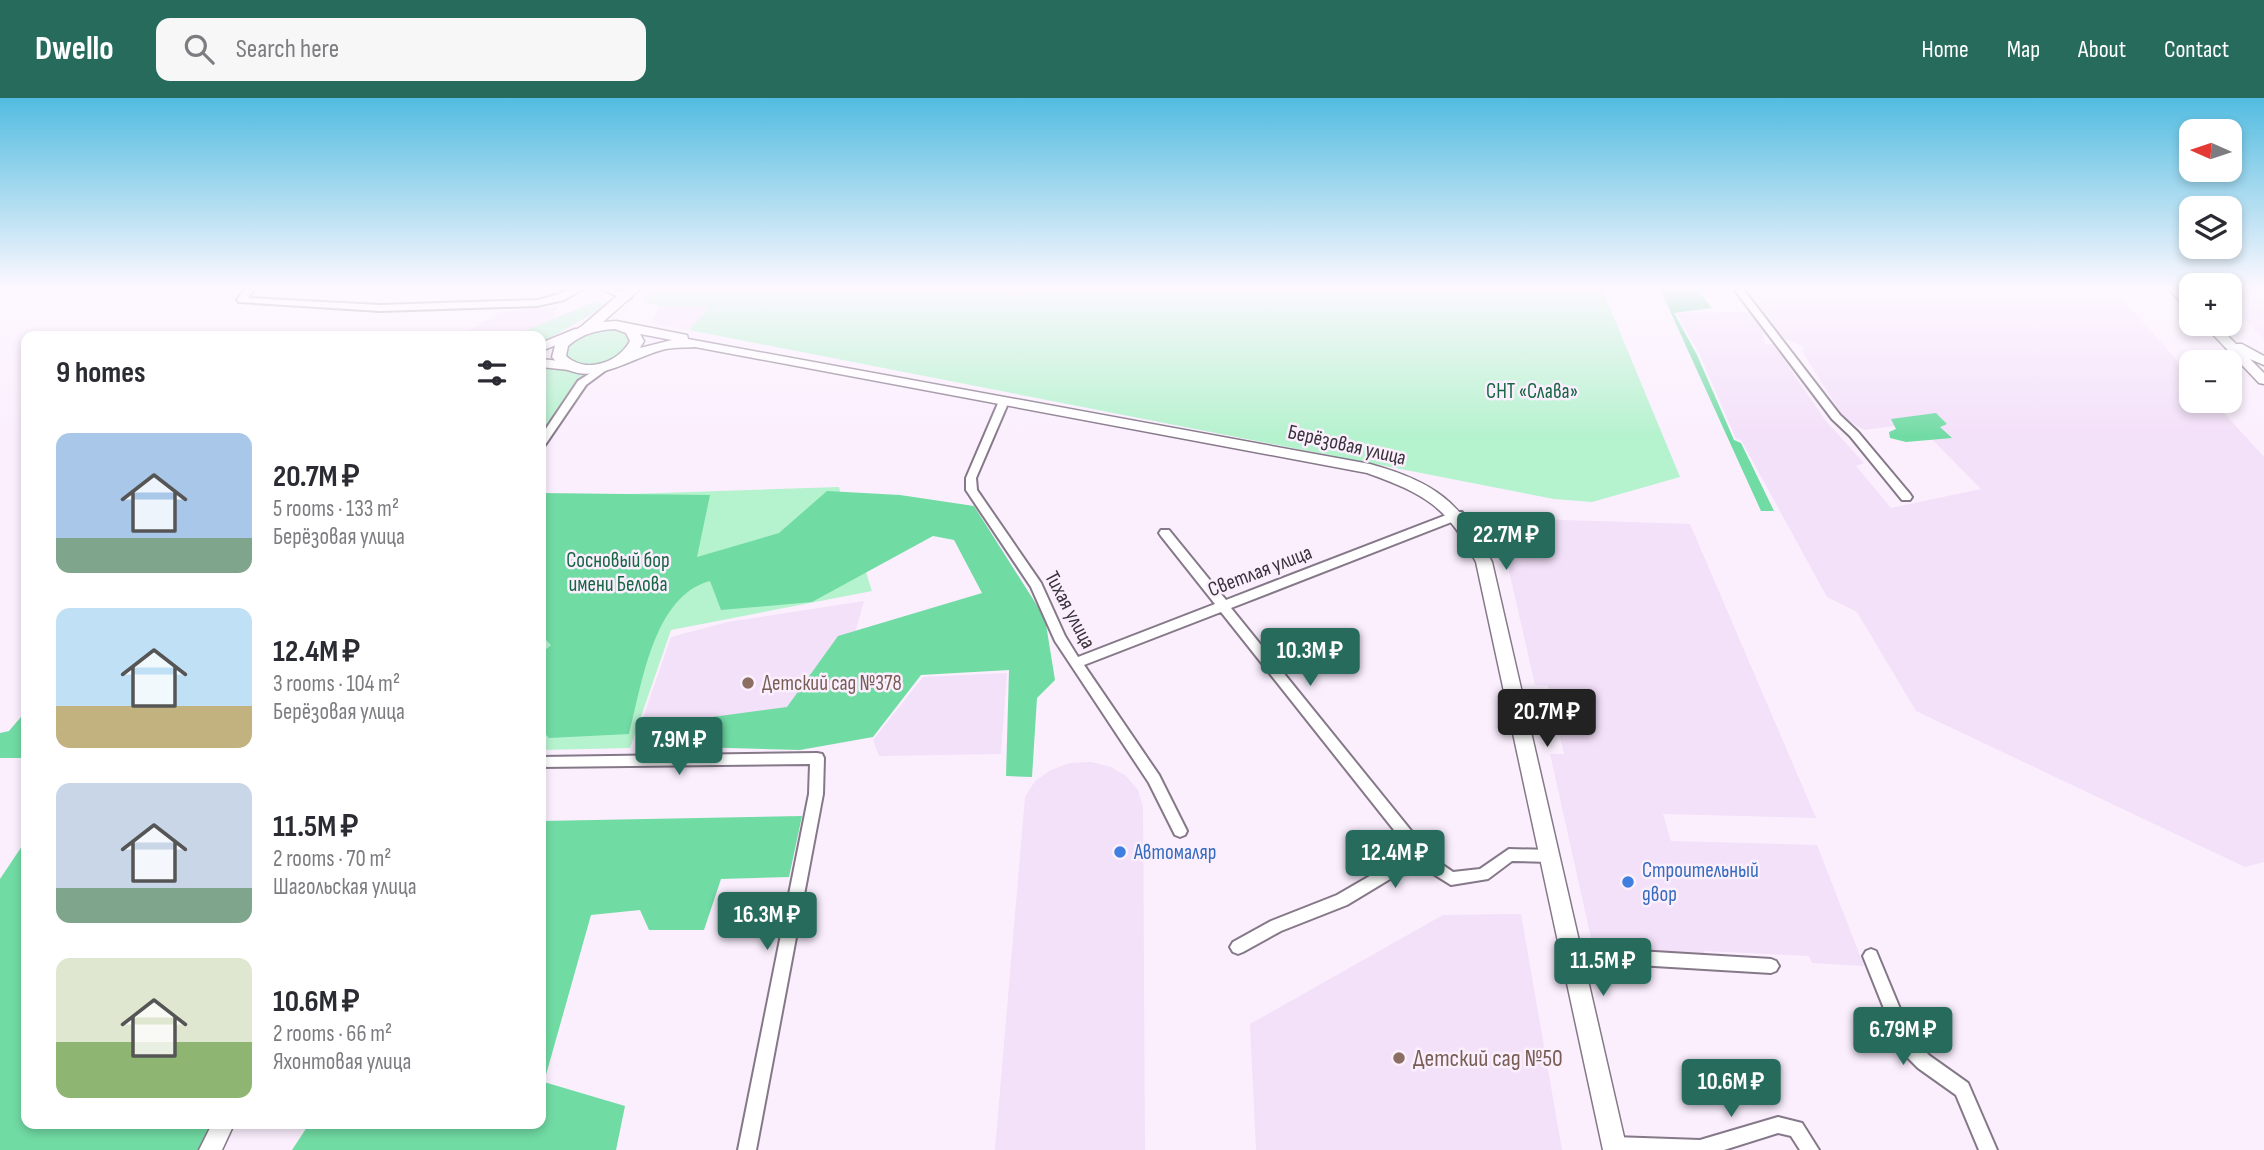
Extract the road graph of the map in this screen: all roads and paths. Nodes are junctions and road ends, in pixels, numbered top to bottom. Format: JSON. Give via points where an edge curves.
{"nodes":[{"id":1,"x":563,"y":338,"type":"edge"},
{"id":2,"x":573,"y":338,"type":"edge"},
{"id":3,"x":636,"y":338,"type":"edge"},
{"id":4,"x":683,"y":338,"type":"edge"},
{"id":5,"x":1776,"y":338,"type":"edge"},
{"id":6,"x":2223,"y":338,"type":"edge"},
{"id":7,"x":2226,"y":341,"type":"junction"},
{"id":8,"x":695,"y":343,"type":"junction"},
{"id":9,"x":546,"y":345,"type":"edge"},
{"id":10,"x":622,"y":360,"type":"junction"},
{"id":11,"x":2264,"y":361,"type":"edge"},
{"id":12,"x":546,"y":364,"type":"edge"},
{"id":13,"x":569,"y":366,"type":"junction"},
{"id":14,"x":606,"y":366,"type":"junction"},
{"id":15,"x":2264,"y":380,"type":"edge"},
{"id":16,"x":1004,"y":401,"type":"junction"},
{"id":17,"x":546,"y":436,"type":"edge"},
{"id":18,"x":1906,"y":498,"type":"dead end"},
{"id":19,"x":1458,"y":515,"type":"junction"},
{"id":20,"x":1165,"y":533,"type":"dead end"},
{"id":21,"x":1222,"y":607,"type":"junction"},
{"id":22,"x":1076,"y":663,"type":"junction"},
{"id":23,"x":546,"y":762,"type":"edge"},
{"id":24,"x":1180,"y":831,"type":"dead end"},
{"id":25,"x":1550,"y":856,"type":"junction"},
{"id":26,"x":1429,"y":863,"type":"junction"},
{"id":27,"x":1238,"y":947,"type":"dead end"},
{"id":28,"x":1572,"y":954,"type":"junction"},
{"id":29,"x":1871,"y":956,"type":"dead end"},
{"id":30,"x":1771,"y":966,"type":"dead end"},
{"id":31,"x":220,"y":1129,"type":"edge"},
{"id":32,"x":1614,"y":1148,"type":"edge"},
{"id":33,"x":210,"y":1150,"type":"edge"},
{"id":34,"x":747,"y":1150,"type":"edge"},
{"id":35,"x":1810,"y":1150,"type":"edge"},
{"id":36,"x":1988,"y":1150,"type":"edge"}],
"edges":[{"from":1,"to":9,"type":"street"},
{"from":2,"to":13,"type":"main road","via":[[558,351]]},
{"from":3,"to":10,"type":"main road"},
{"from":4,"to":8,"type":"main road","name":"Берёзовая улица"},
{"from":5,"to":18,"type":"street"},
{"from":6,"to":7,"type":"street"},
{"from":7,"to":11,"type":"street"},
{"from":7,"to":15,"type":"street"},
{"from":8,"to":10,"type":"main road","name":"Берёзовая улица","via":[[662,345]]},
{"from":8,"to":16,"type":"main road","name":"Берёзовая улица"},
{"from":10,"to":14,"type":"main road","name":"Берёзовая улица"},
{"from":12,"to":13,"type":"street"},
{"from":13,"to":14,"type":"main road"},
{"from":14,"to":17,"type":"street","via":[[582,383]]},
{"from":16,"to":19,"type":"main road","name":"Берёзовая улица","via":[[1370,469],[1418,486]]},
{"from":16,"to":22,"type":"street","name":"Тихая улица","via":[[971,478],[972,490],[1037,586],[1059,638]]},
{"from":19,"to":21,"type":"street","name":"Светлая улица"},
{"from":19,"to":25,"type":"main road","name":"Берёзовая улица","via":[[1484,562]]},
{"from":20,"to":21,"type":"street"},
{"from":21,"to":22,"type":"street","name":"Светлая улица"},
{"from":21,"to":26,"type":"street"},
{"from":22,"to":24,"type":"street","name":"Тихая улица","via":[[1154,779]]},
{"from":23,"to":34,"type":"street","via":[[817,758],[817,794]]},
{"from":25,"to":26,"type":"street","via":[[1509,855],[1483,875],[1451,879]]},
{"from":25,"to":28,"type":"main road","name":"Берёзовая улица"},
{"from":26,"to":27,"type":"street","via":[[1392,870],[1342,900]]},
{"from":28,"to":30,"type":"street"},
{"from":28,"to":32,"type":"main road","name":"Берёзовая улица"},
{"from":29,"to":36,"type":"street","via":[[1907,1045],[1962,1089]]},
{"from":31,"to":33,"type":"street"},
{"from":32,"to":35,"type":"street","via":[[1700,1149],[1778,1125],[1796,1129]]}]}
